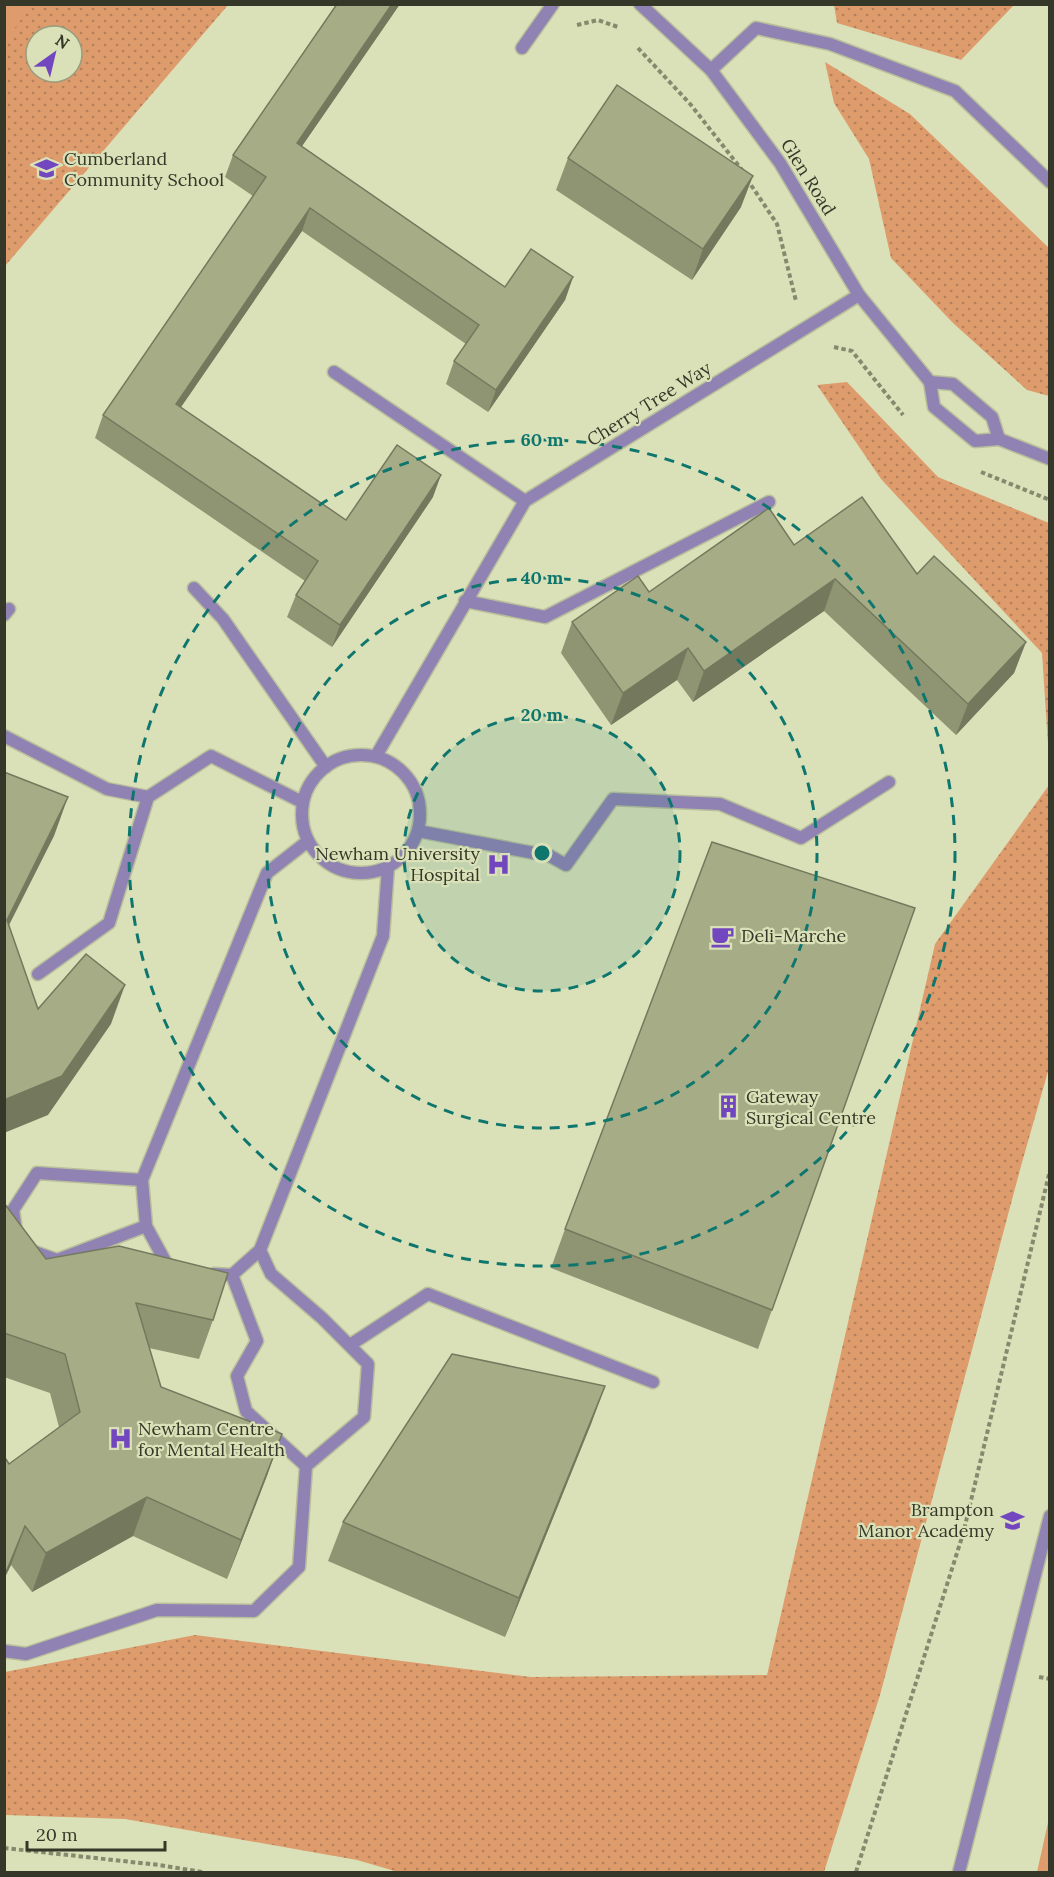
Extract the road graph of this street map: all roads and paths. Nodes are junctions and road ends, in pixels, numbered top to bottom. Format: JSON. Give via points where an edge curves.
{"nodes":[{"id":1,"x":553,"y":4,"type":"edge"},
{"id":2,"x":640,"y":4,"type":"edge"},
{"id":3,"x":573,"y":26,"type":"dead end"},
{"id":4,"x":621,"y":29,"type":"dead end"},
{"id":5,"x":637,"y":46,"type":"dead end"},
{"id":6,"x":522,"y":48,"type":"dead end"},
{"id":7,"x":711,"y":70,"type":"junction"},
{"id":8,"x":1050,"y":182,"type":"edge"},
{"id":9,"x":859,"y":295,"type":"junction"},
{"id":10,"x":796,"y":302,"type":"dead end"},
{"id":11,"x":334,"y":372,"type":"dead end"},
{"id":12,"x":930,"y":382,"type":"junction"},
{"id":13,"x":999,"y":439,"type":"junction"},
{"id":14,"x":1050,"y":459,"type":"edge"},
{"id":15,"x":525,"y":501,"type":"junction"},
{"id":16,"x":769,"y":502,"type":"dead end"},
{"id":17,"x":194,"y":588,"type":"dead end"},
{"id":18,"x":465,"y":601,"type":"junction"},
{"id":19,"x":4,"y":736,"type":"edge"},
{"id":20,"x":376,"y":756,"type":"junction"},
{"id":21,"x":326,"y":767,"type":"junction"},
{"id":22,"x":889,"y":782,"type":"dead end"},
{"id":23,"x":148,"y":797,"type":"junction"},
{"id":24,"x":302,"y":802,"type":"junction"},
{"id":25,"x":418,"y":831,"type":"junction"},
{"id":26,"x":308,"y":841,"type":"junction"},
{"id":27,"x":388,"y":867,"type":"junction"},
{"id":28,"x":38,"y":974,"type":"dead end"},
{"id":29,"x":1050,"y":1170,"type":"edge"},
{"id":30,"x":142,"y":1180,"type":"junction"},
{"id":31,"x":146,"y":1227,"type":"junction"},
{"id":32,"x":260,"y":1250,"type":"junction"},
{"id":33,"x":181,"y":1271,"type":"edge"},
{"id":34,"x":201,"y":1273,"type":"edge"},
{"id":35,"x":232,"y":1275,"type":"junction"},
{"id":36,"x":350,"y":1345,"type":"junction"},
{"id":37,"x":653,"y":1382,"type":"dead end"},
{"id":38,"x":306,"y":1466,"type":"junction"},
{"id":39,"x":1050,"y":1516,"type":"edge"},
{"id":40,"x":4,"y":1651,"type":"edge"},
{"id":41,"x":4,"y":1848,"type":"edge"},
{"id":42,"x":202,"y":1872,"type":"edge"},
{"id":43,"x":856,"y":1872,"type":"edge"},
{"id":44,"x":959,"y":1872,"type":"edge"}],
"edges":[{"from":1,"to":6,"type":"street"},
{"from":2,"to":7,"type":"street","name":"Glen Road"},
{"from":3,"to":4,"type":"path","via":[[598,20]]},
{"from":5,"to":10,"type":"path","via":[[737,163],[777,224]]},
{"from":7,"to":8,"type":"street","via":[[756,28],[831,44],[955,91]]},
{"from":7,"to":9,"type":"street","name":"Glen Road","via":[[780,163]]},
{"from":9,"to":12,"type":"street","name":"Glen Road"},
{"from":9,"to":15,"type":"street","name":"Cherry Tree Way"},
{"from":11,"to":15,"type":"street"},
{"from":12,"to":13,"type":"street","via":[[954,384],[993,417]]},
{"from":12,"to":13,"type":"street","name":"Glen Road","via":[[934,407],[975,441]]},
{"from":13,"to":14,"type":"street","name":"Glen Road"},
{"from":15,"to":18,"type":"street","name":"Cherry Tree Way"},
{"from":16,"to":18,"type":"street","via":[[545,617]]},
{"from":17,"to":21,"type":"street","via":[[223,620]]},
{"from":18,"to":20,"type":"street","name":"Cherry Tree Way"},
{"from":19,"to":23,"type":"street","via":[[107,789]]},
{"from":20,"to":21,"type":"street","via":[[355,754]]},
{"from":20,"to":25,"type":"street","via":[[408,777],[417,794],[421,815]]},
{"from":21,"to":24,"type":"street","via":[[317,774]]},
{"from":22,"to":25,"type":"street","via":[[801,838],[720,804],[613,799],[566,865],[550,856]]},
{"from":23,"to":24,"type":"street","via":[[212,756]]},
{"from":23,"to":28,"type":"street","via":[[109,923]]},
{"from":24,"to":26,"type":"street"},
{"from":25,"to":27,"type":"street","via":[[411,848]]},
{"from":26,"to":27,"type":"street","via":[[321,858],[338,869],[359,873]]},
{"from":26,"to":30,"type":"street","via":[[267,873]]},
{"from":27,"to":32,"type":"street","via":[[383,936]]},
{"from":29,"to":43,"type":"path","via":[[963,1534]]},
{"from":30,"to":31,"type":"street"},
{"from":30,"to":31,"type":"street","via":[[37,1173],[13,1210],[19,1247],[57,1260]]},
{"from":31,"to":33,"type":"street","via":[[170,1270]]},
{"from":32,"to":35,"type":"street"},
{"from":32,"to":36,"type":"street","via":[[271,1274]]},
{"from":34,"to":35,"type":"street"},
{"from":35,"to":38,"type":"street","via":[[257,1341],[237,1376],[246,1411]]},
{"from":36,"to":37,"type":"street","via":[[428,1294]]},
{"from":36,"to":38,"type":"street","via":[[368,1364],[364,1417]]},
{"from":38,"to":40,"type":"street","via":[[299,1567],[254,1611],[158,1610],[26,1654]]},
{"from":39,"to":44,"type":"street"},
{"from":41,"to":42,"type":"path"}]}
